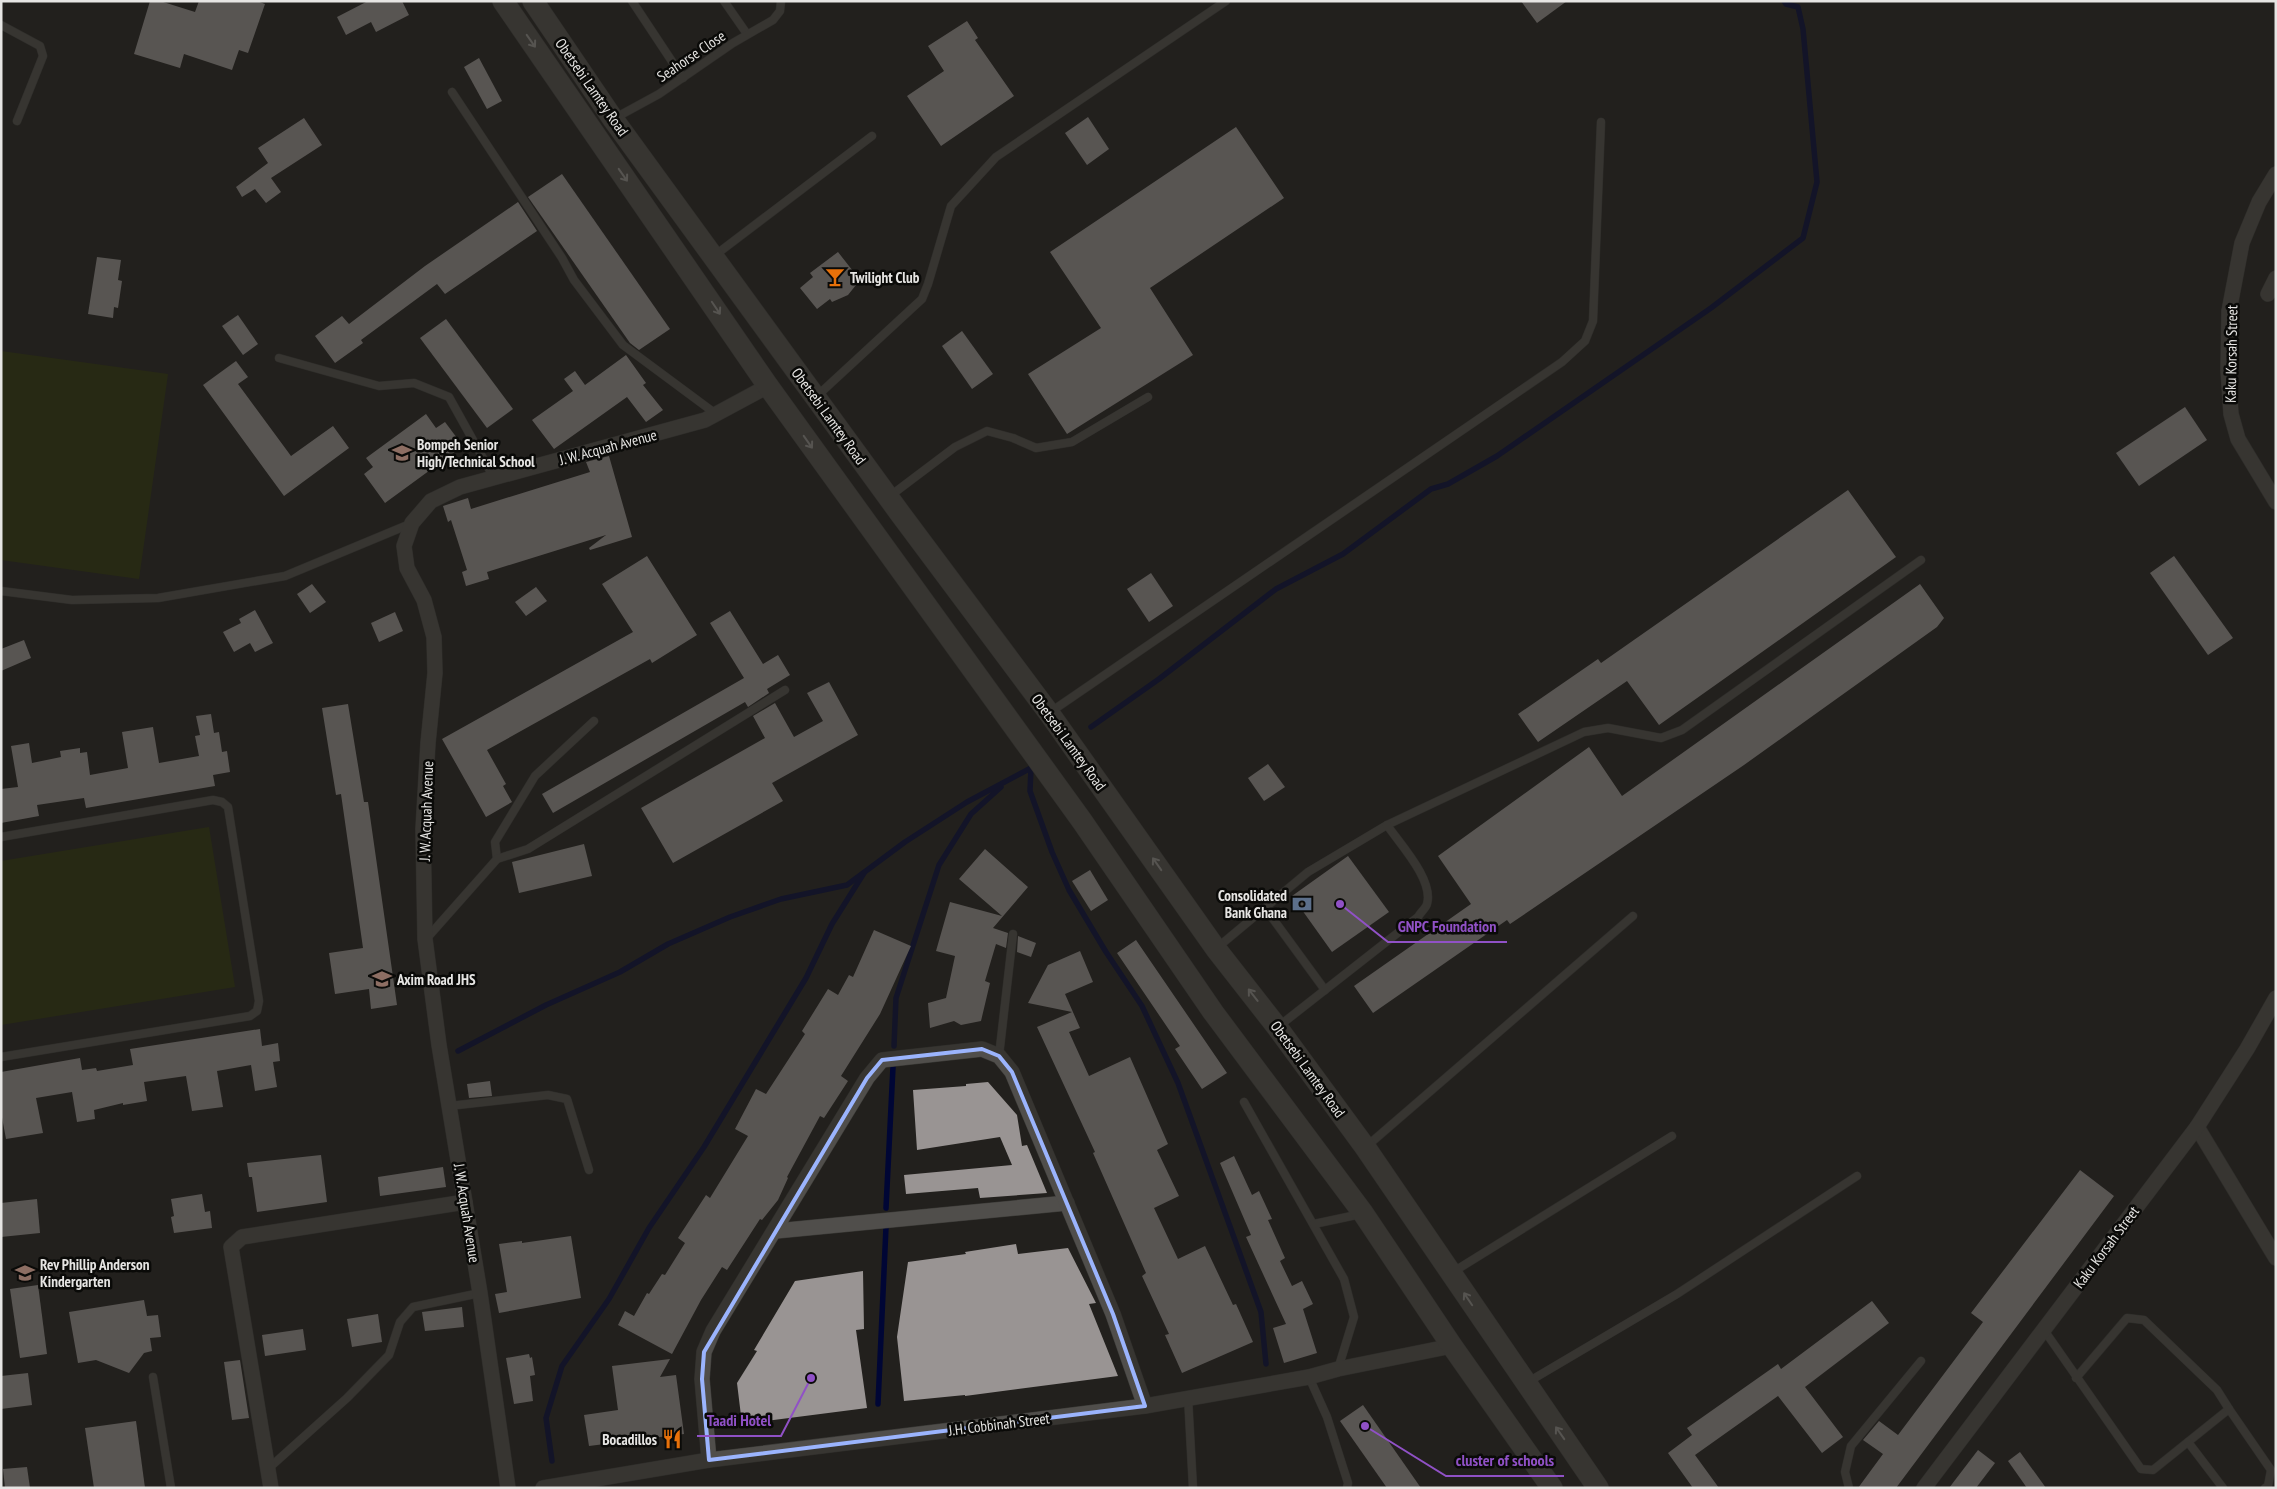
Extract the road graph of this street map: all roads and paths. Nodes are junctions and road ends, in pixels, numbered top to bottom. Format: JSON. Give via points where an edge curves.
{"nodes":[{"id":1,"x":503,"y":1,"type":"edge"},
{"id":2,"x":632,"y":1,"type":"edge"},
{"id":3,"x":724,"y":1,"type":"edge"},
{"id":4,"x":781,"y":1,"type":"edge"},
{"id":5,"x":1226,"y":1,"type":"edge"},
{"id":6,"x":539,"y":6,"type":"edge"},
{"id":7,"x":1,"y":25,"type":"edge"},
{"id":8,"x":747,"y":34,"type":"junction"},
{"id":9,"x":683,"y":78,"type":"junction"},
{"id":10,"x":452,"y":92,"type":"dead end"},
{"id":11,"x":613,"y":119,"type":"junction"},
{"id":12,"x":17,"y":120,"type":"dead end"},
{"id":13,"x":1601,"y":122,"type":"dead end"},
{"id":14,"x":872,"y":136,"type":"dead end"},
{"id":15,"x":2274,"y":178,"type":"edge"},
{"id":16,"x":713,"y":257,"type":"junction"},
{"id":17,"x":2276,"y":278,"type":"edge"},
{"id":18,"x":2268,"y":294,"type":"dead end"},
{"id":19,"x":279,"y":358,"type":"dead end"},
{"id":20,"x":768,"y":386,"type":"junction"},
{"id":21,"x":815,"y":397,"type":"junction"},
{"id":22,"x":1148,"y":397,"type":"dead end"},
{"id":23,"x":716,"y":414,"type":"junction"},
{"id":24,"x":494,"y":478,"type":"junction"},
{"id":25,"x":888,"y":498,"type":"junction"},
{"id":26,"x":2276,"y":502,"type":"edge"},
{"id":27,"x":412,"y":524,"type":"junction"},
{"id":28,"x":1921,"y":560,"type":"dead end"},
{"id":29,"x":1,"y":590,"type":"edge"},
{"id":30,"x":786,"y":690,"type":"dead end"},
{"id":31,"x":1049,"y":713,"type":"junction"},
{"id":32,"x":594,"y":721,"type":"dead end"},
{"id":33,"x":1387,"y":825,"type":"junction"},
{"id":34,"x":1,"y":837,"type":"edge"},
{"id":35,"x":497,"y":859,"type":"junction"},
{"id":36,"x":1265,"y":908,"type":"junction"},
{"id":37,"x":1633,"y":916,"type":"dead end"},
{"id":38,"x":1013,"y":934,"type":"dead end"},
{"id":39,"x":425,"y":939,"type":"junction"},
{"id":40,"x":1216,"y":949,"type":"junction"},
{"id":41,"x":1325,"y":990,"type":"junction"},
{"id":42,"x":2276,"y":998,"type":"edge"},
{"id":43,"x":1277,"y":1027,"type":"junction"},
{"id":44,"x":999,"y":1056,"type":"junction"},
{"id":45,"x":1,"y":1057,"type":"edge"},
{"id":46,"x":1244,"y":1102,"type":"dead end"},
{"id":47,"x":449,"y":1106,"type":"junction"},
{"id":48,"x":2197,"y":1127,"type":"junction"},
{"id":49,"x":1672,"y":1136,"type":"dead end"},
{"id":50,"x":1365,"y":1148,"type":"junction"},
{"id":51,"x":589,"y":1170,"type":"dead end"},
{"id":52,"x":1857,"y":1176,"type":"dead end"},
{"id":53,"x":465,"y":1202,"type":"junction"},
{"id":54,"x":1067,"y":1203,"type":"junction"},
{"id":55,"x":1363,"y":1213,"type":"junction"},
{"id":56,"x":1314,"y":1224,"type":"junction"},
{"id":57,"x":776,"y":1231,"type":"junction"},
{"id":58,"x":2276,"y":1258,"type":"edge"},
{"id":59,"x":1450,"y":1273,"type":"junction"},
{"id":60,"x":480,"y":1293,"type":"junction"},
{"id":61,"x":2044,"y":1330,"type":"junction"},
{"id":62,"x":1452,"y":1346,"type":"junction"},
{"id":63,"x":1921,"y":1361,"type":"dead end"},
{"id":64,"x":1338,"y":1369,"type":"junction"},
{"id":65,"x":153,"y":1377,"type":"dead end"},
{"id":66,"x":1309,"y":1377,"type":"junction"},
{"id":67,"x":2076,"y":1378,"type":"junction"},
{"id":68,"x":1526,"y":1383,"type":"junction"},
{"id":69,"x":1188,"y":1397,"type":"junction"},
{"id":70,"x":1146,"y":1406,"type":"junction"},
{"id":71,"x":2229,"y":1409,"type":"junction"},
{"id":72,"x":2188,"y":1442,"type":"junction"},
{"id":73,"x":709,"y":1460,"type":"junction"},
{"id":74,"x":269,"y":1468,"type":"junction"},
{"id":75,"x":560,"y":1487,"type":"edge"},
{"id":76,"x":171,"y":1488,"type":"edge"},
{"id":77,"x":271,"y":1488,"type":"edge"},
{"id":78,"x":508,"y":1488,"type":"edge"},
{"id":79,"x":543,"y":1488,"type":"edge"},
{"id":80,"x":1192,"y":1488,"type":"edge"},
{"id":81,"x":1347,"y":1488,"type":"edge"},
{"id":82,"x":1552,"y":1488,"type":"edge"},
{"id":83,"x":1598,"y":1488,"type":"edge"},
{"id":84,"x":1849,"y":1488,"type":"edge"},
{"id":85,"x":1924,"y":1488,"type":"edge"},
{"id":86,"x":2223,"y":1488,"type":"edge"},
{"id":87,"x":2265,"y":1488,"type":"edge"}],
"edges":[{"from":1,"to":20,"type":"main road","name":"Obetsebi Lamtey Road","one_way":true},
{"from":2,"to":9,"type":"lane"},
{"from":3,"to":8,"type":"lane"},
{"from":4,"to":8,"type":"lane","name":"Seahorse Close","via":[[780,11],[773,20]]},
{"from":5,"to":21,"type":"lane","via":[[996,157],[951,206],[922,299]]},
{"from":6,"to":11,"type":"main road","name":"Obetsebi Lamtey Road"},
{"from":7,"to":12,"type":"lane","via":[[40,46],[43,56]]},
{"from":8,"to":9,"type":"lane","name":"Seahorse Close"},
{"from":9,"to":11,"type":"lane","name":"Seahorse Close"},
{"from":10,"to":23,"type":"lane","via":[[574,280],[623,345]]},
{"from":11,"to":16,"type":"main road","name":"Obetsebi Lamtey Road"},
{"from":13,"to":31,"type":"lane","via":[[1593,322],[1585,341],[1562,362]]},
{"from":14,"to":16,"type":"lane"},
{"from":15,"to":26,"type":"street","name":"Kaku Korsah Street","via":[[2259,202],[2242,243],[2230,311],[2228,370],[2231,414],[2238,440]]},
{"from":16,"to":21,"type":"main road","name":"Obetsebi Lamtey Road"},
{"from":17,"to":18,"type":"street"},
{"from":19,"to":24,"type":"lane","via":[[379,386],[414,383],[449,397]]},
{"from":20,"to":23,"type":"street","name":"J. W. Acquah Avenue"},
{"from":20,"to":55,"type":"main road","name":"Obetsebi Lamtey Road","one_way":true,"via":[[1082,821],[1213,1012]]},
{"from":21,"to":25,"type":"main road","name":"Obetsebi Lamtey Road"},
{"from":22,"to":25,"type":"lane","via":[[1072,442],[1036,448],[987,431],[955,447]]},
{"from":23,"to":24,"type":"street","name":"J. W. Acquah Avenue","via":[[691,424]]},
{"from":24,"to":27,"type":"street","name":"J. W. Acquah Avenue","via":[[460,487],[431,501]]},
{"from":25,"to":31,"type":"main road","name":"Obetsebi Lamtey Road"},
{"from":27,"to":29,"type":"lane","via":[[285,576],[158,598],[72,600]]},
{"from":27,"to":39,"type":"street","name":"J. W. Acquah Avenue","via":[[404,546],[407,568],[424,600],[434,637],[436,673],[423,828]]},
{"from":28,"to":33,"type":"lane","via":[[1682,730],[1661,738],[1608,728],[1584,732]]},
{"from":30,"to":35,"type":"lane","via":[[528,849]]},
{"from":40,"to":31,"type":"main road","name":"Obetsebi Lamtey Road","one_way":true},
{"from":32,"to":35,"type":"lane","via":[[535,776],[495,842]]},
{"from":33,"to":36,"type":"lane","via":[[1308,872]]},
{"from":33,"to":41,"type":"lane","via":[[1422,874],[1427,887],[1427,905],[1418,917]]},
{"from":34,"to":45,"type":"lane","via":[[213,800],[222,802],[228,807],[259,1001],[257,1011],[250,1016]]},
{"from":35,"to":39,"type":"lane"},
{"from":36,"to":40,"type":"lane"},
{"from":36,"to":41,"type":"lane"},
{"from":37,"to":50,"type":"lane"},
{"from":38,"to":44,"type":"lane"},
{"from":39,"to":47,"type":"street","name":"J. W. Acquah Avenue"},
{"from":43,"to":40,"type":"main road","name":"Obetsebi Lamtey Road","one_way":true},
{"from":41,"to":43,"type":"lane"},
{"from":42,"to":48,"type":"street","name":"Kaku Korsah Street"},
{"from":43,"to":50,"type":"main road","name":"Obetsebi Lamtey Road"},
{"from":44,"to":54,"type":"street","via":[[1012,1072]]},
{"from":44,"to":57,"type":"street","via":[[982,1049],[882,1060],[867,1078]]},
{"from":46,"to":56,"type":"lane"},
{"from":47,"to":51,"type":"lane","via":[[548,1095],[567,1099]]},
{"from":47,"to":53,"type":"street","name":"J. W. Acquah Avenue"},
{"from":48,"to":58,"type":"street"},
{"from":48,"to":61,"type":"street","name":"Kaku Korsah Street"},
{"from":49,"to":59,"type":"lane"},
{"from":50,"to":59,"type":"main road","name":"Obetsebi Lamtey Road"},
{"from":52,"to":68,"type":"lane","via":[[1677,1294]]},
{"from":53,"to":60,"type":"street","name":"J. W. Acquah Avenue"},
{"from":53,"to":74,"type":"street","via":[[242,1237],[231,1247]]},
{"from":54,"to":57,"type":"street"},
{"from":54,"to":70,"type":"street","via":[[1113,1314]]},
{"from":55,"to":56,"type":"lane"},
{"from":55,"to":62,"type":"main road","name":"Obetsebi Lamtey Road"},
{"from":56,"to":64,"type":"lane","via":[[1344,1279],[1354,1317]]},
{"from":57,"to":73,"type":"street","via":[[713,1331],[704,1352],[702,1379]]},
{"from":68,"to":59,"type":"main road","name":"Obetsebi Lamtey Road","one_way":true},
{"from":60,"to":74,"type":"lane","via":[[413,1307],[400,1322],[389,1355],[347,1398]]},
{"from":60,"to":78,"type":"street","name":"J. W. Acquah Avenue"},
{"from":61,"to":67,"type":"lane"},
{"from":61,"to":85,"type":"street","name":"Kaku Korsah Street"},
{"from":62,"to":64,"type":"street","name":"J.H. Cobbinah Street"},
{"from":62,"to":82,"type":"main road","name":"Obetsebi Lamtey Road"},
{"from":63,"to":84,"type":"lane","via":[[1852,1446],[1845,1472]]},
{"from":64,"to":66,"type":"street","name":"J.H. Cobbinah Street"},
{"from":65,"to":76,"type":"lane"},
{"from":66,"to":69,"type":"street","name":"J.H. Cobbinah Street"},
{"from":66,"to":81,"type":"lane","via":[[1326,1417]]},
{"from":67,"to":71,"type":"lane","via":[[2127,1318],[2144,1320],[2217,1390]]},
{"from":67,"to":72,"type":"lane","via":[[2141,1469],[2153,1470]]},
{"from":83,"to":68,"type":"main road","name":"Obetsebi Lamtey Road","one_way":true},
{"from":69,"to":70,"type":"street","name":"J.H. Cobbinah Street"},
{"from":69,"to":80,"type":"lane"},
{"from":70,"to":73,"type":"street","name":"J.H. Cobbinah Street"},
{"from":71,"to":72,"type":"lane"},
{"from":71,"to":87,"type":"lane","via":[[2271,1470]]},
{"from":72,"to":86,"type":"lane"},
{"from":73,"to":75,"type":"street","name":"J.H. Cobbinah Street"},
{"from":74,"to":77,"type":"street"},
{"from":75,"to":79,"type":"street","name":"J.H. Cobbinah Street"}]}
